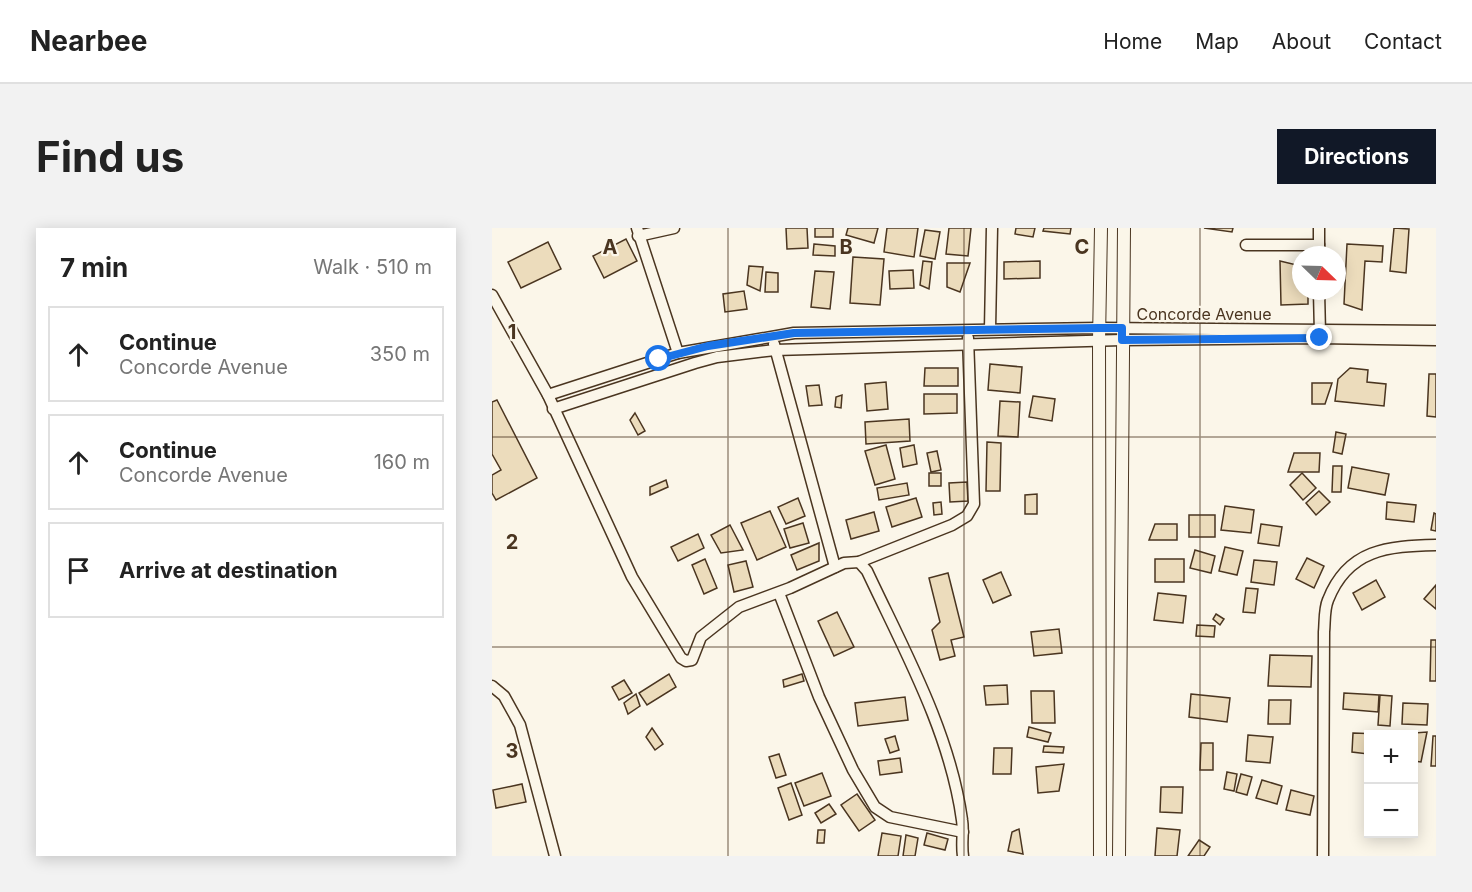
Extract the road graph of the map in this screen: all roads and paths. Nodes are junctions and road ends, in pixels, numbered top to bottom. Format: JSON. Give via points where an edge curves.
{"nodes":[{"id":1,"x":674,"y":228,"type":"edge"},
{"id":2,"x":992,"y":228,"type":"edge"},
{"id":3,"x":1101,"y":228,"type":"edge"},
{"id":4,"x":1124,"y":228,"type":"edge"},
{"id":5,"x":1319,"y":228,"type":"edge"},
{"id":6,"x":637,"y":232,"type":"edge"},
{"id":7,"x":1246,"y":245,"type":"dead end"},
{"id":8,"x":1319,"y":246,"type":"edge"},
{"id":9,"x":1292,"y":248,"type":"edge"},
{"id":10,"x":492,"y":295,"type":"edge"},
{"id":11,"x":1319,"y":300,"type":"edge"},
{"id":12,"x":968,"y":329,"type":"junction"},
{"id":13,"x":990,"y":329,"type":"junction"},
{"id":14,"x":1436,"y":331,"type":"edge"},
{"id":15,"x":1099,"y":334,"type":"junction"},
{"id":16,"x":1122,"y":334,"type":"junction"},
{"id":17,"x":1320,"y":334,"type":"junction"},
{"id":18,"x":773,"y":335,"type":"junction"},
{"id":19,"x":1436,"y":340,"type":"edge"},
{"id":20,"x":967,"y":345,"type":"junction"},
{"id":21,"x":775,"y":350,"type":"junction"},
{"id":22,"x":678,"y":353,"type":"junction"},
{"id":23,"x":548,"y":395,"type":"junction"},
{"id":24,"x":553,"y":408,"type":"junction"},
{"id":25,"x":1436,"y":545,"type":"edge"},
{"id":26,"x":859,"y":562,"type":"junction"},
{"id":27,"x":835,"y":567,"type":"junction"},
{"id":28,"x":779,"y":593,"type":"junction"},
{"id":29,"x":492,"y":686,"type":"edge"},
{"id":30,"x":963,"y":832,"type":"junction"},
{"id":31,"x":555,"y":856,"type":"edge"},
{"id":32,"x":963,"y":856,"type":"edge"},
{"id":33,"x":1100,"y":856,"type":"edge"},
{"id":34,"x":1119,"y":856,"type":"edge"},
{"id":35,"x":1323,"y":856,"type":"edge"}],
"edges":[{"from":1,"to":6,"type":"street"},
{"from":2,"to":13,"type":"street"},
{"from":3,"to":15,"type":"main road"},
{"from":4,"to":16,"type":"main road"},
{"from":5,"to":8,"type":"street"},
{"from":6,"to":22,"type":"street"},
{"from":7,"to":9,"type":"street"},
{"from":10,"to":23,"type":"street"},
{"from":11,"to":17,"type":"street"},
{"from":12,"to":13,"type":"street","name":"Concorde Avenue"},
{"from":12,"to":18,"type":"street","name":"Concorde Avenue"},
{"from":12,"to":20,"type":"street"},
{"from":13,"to":15,"type":"street","name":"Concorde Avenue"},
{"from":14,"to":17,"type":"street","name":"Concorde Avenue"},
{"from":15,"to":16,"type":"street","name":"Concorde Avenue"},
{"from":15,"to":20,"type":"street","name":"Concorde Avenue"},
{"from":15,"to":33,"type":"main road"},
{"from":16,"to":17,"type":"street","name":"Concorde Avenue"},
{"from":16,"to":34,"type":"main road"},
{"from":17,"to":19,"type":"street","name":"Concorde Avenue"},
{"from":18,"to":21,"type":"street"},
{"from":18,"to":22,"type":"street","name":"Concorde Avenue"},
{"from":20,"to":21,"type":"street","name":"Concorde Avenue"},
{"from":20,"to":26,"type":"street","via":[[974,504],[967,516],[951,525]]},
{"from":21,"to":24,"type":"street","name":"Concorde Avenue","via":[[717,357]]},
{"from":21,"to":27,"type":"street"},
{"from":22,"to":23,"type":"street","name":"Concorde Avenue"},
{"from":23,"to":24,"type":"street"},
{"from":24,"to":28,"type":"street","via":[[632,577],[681,658],[692,660],[701,637],[738,607]]},
{"from":25,"to":35,"type":"street","via":[[1399,546],[1364,555],[1348,567],[1328,600],[1324,632]]},
{"from":26,"to":27,"type":"street"},
{"from":26,"to":30,"type":"street","via":[[867,571],[922,690],[946,756]]},
{"from":27,"to":28,"type":"street"},
{"from":28,"to":30,"type":"street","via":[[819,697],[875,807],[890,817]]},
{"from":29,"to":31,"type":"street","via":[[504,696],[520,725]]},
{"from":30,"to":32,"type":"street"}]}
